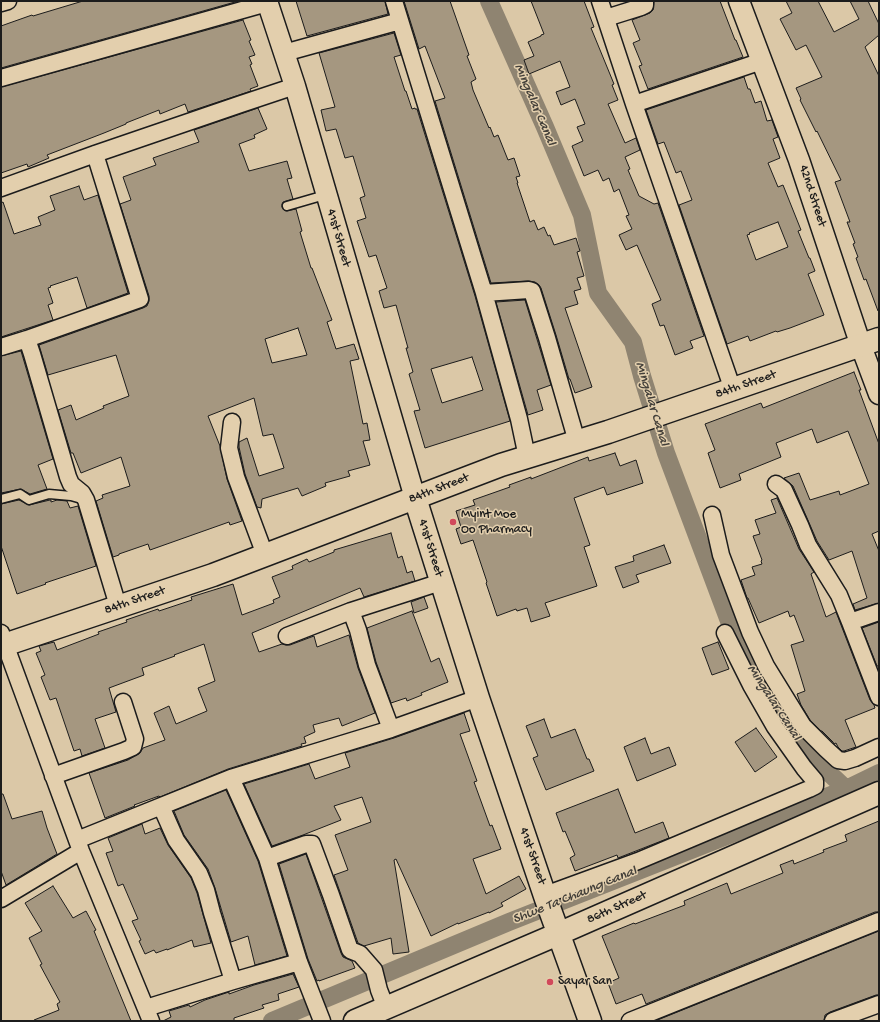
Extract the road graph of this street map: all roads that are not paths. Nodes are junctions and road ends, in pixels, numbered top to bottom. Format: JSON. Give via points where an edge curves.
{"nodes":[{"id":1,"x":8,"y":1,"type":"edge"},
{"id":2,"x":394,"y":1,"type":"edge"},
{"id":3,"x":600,"y":1,"type":"edge"},
{"id":4,"x":645,"y":1,"type":"edge"},
{"id":5,"x":739,"y":1,"type":"edge"},
{"id":6,"x":267,"y":2,"type":"edge"},
{"id":7,"x":1,"y":3,"type":"edge"},
{"id":8,"x":606,"y":18,"type":"junction"},
{"id":9,"x":400,"y":21,"type":"junction"},
{"id":10,"x":284,"y":53,"type":"junction"},
{"id":11,"x":762,"y":61,"type":"junction"},
{"id":12,"x":1,"y":78,"type":"edge"},
{"id":13,"x":295,"y":86,"type":"junction"},
{"id":14,"x":634,"y":104,"type":"junction"},
{"id":15,"x":95,"y":154,"type":"junction"},
{"id":16,"x":1,"y":188,"type":"edge"},
{"id":17,"x":326,"y":195,"type":"junction"},
{"id":18,"x":287,"y":206,"type":"dead end"},
{"id":19,"x":484,"y":293,"type":"junction"},
{"id":20,"x":27,"y":339,"type":"junction"},
{"id":21,"x":870,"y":342,"type":"edge"},
{"id":22,"x":1,"y":348,"type":"edge"},
{"id":23,"x":733,"y":390,"type":"junction"},
{"id":24,"x":879,"y":394,"type":"edge"},
{"id":25,"x":232,"y":422,"type":"dead end"},
{"id":26,"x":577,"y":442,"type":"junction"},
{"id":27,"x":527,"y":457,"type":"junction"},
{"id":28,"x":776,"y":484,"type":"dead end"},
{"id":29,"x":415,"y":498,"type":"junction"},
{"id":30,"x":1,"y":499,"type":"edge"},
{"id":31,"x":86,"y":500,"type":"junction"},
{"id":32,"x":712,"y":515,"type":"dead end"},
{"id":33,"x":265,"y":555,"type":"junction"},
{"id":34,"x":441,"y":582,"type":"junction"},
{"id":35,"x":118,"y":606,"type":"junction"},
{"id":36,"x":351,"y":611,"type":"junction"},
{"id":37,"x":879,"y":612,"type":"edge"},
{"id":38,"x":850,"y":622,"type":"junction"},
{"id":39,"x":725,"y":633,"type":"dead end"},
{"id":40,"x":287,"y":636,"type":"dead end"},
{"id":41,"x":2,"y":641,"type":"edge"},
{"id":42,"x":879,"y":697,"type":"edge"},
{"id":43,"x":478,"y":698,"type":"junction"},
{"id":44,"x":123,"y":702,"type":"dead end"},
{"id":45,"x":390,"y":729,"type":"junction"},
{"id":46,"x":879,"y":747,"type":"edge"},
{"id":47,"x":53,"y":776,"type":"junction"},
{"id":48,"x":231,"y":778,"type":"junction"},
{"id":49,"x":879,"y":793,"type":"edge"},
{"id":50,"x":161,"y":806,"type":"junction"},
{"id":51,"x":79,"y":846,"type":"junction"},
{"id":52,"x":266,"y":858,"type":"junction"},
{"id":53,"x":545,"y":897,"type":"junction"},
{"id":54,"x":1,"y":899,"type":"edge"},
{"id":55,"x":879,"y":921,"type":"edge"},
{"id":56,"x":557,"y":930,"type":"junction"},
{"id":57,"x":299,"y":962,"type":"junction"},
{"id":58,"x":233,"y":981,"type":"junction"},
{"id":59,"x":383,"y":999,"type":"junction"},
{"id":60,"x":879,"y":1004,"type":"edge"},
{"id":61,"x":148,"y":1015,"type":"edge"},
{"id":62,"x":322,"y":1020,"type":"edge"},
{"id":63,"x":355,"y":1021,"type":"edge"},
{"id":64,"x":590,"y":1021,"type":"edge"},
{"id":65,"x":630,"y":1021,"type":"edge"},
{"id":66,"x":833,"y":1021,"type":"edge"}],
"edges":[{"from":1,"to":7,"type":"street"},
{"from":2,"to":9,"type":"street"},
{"from":3,"to":8,"type":"street"},
{"from":4,"to":8,"type":"street","via":[[642,7]]},
{"from":5,"to":11,"type":"street","name":"42nd Street"},
{"from":6,"to":10,"type":"street","name":"41st Street"},
{"from":6,"to":12,"type":"street"},
{"from":8,"to":14,"type":"street"},
{"from":9,"to":10,"type":"street"},
{"from":9,"to":19,"type":"street"},
{"from":10,"to":13,"type":"street","name":"41st Street"},
{"from":11,"to":14,"type":"street"},
{"from":11,"to":21,"type":"street","name":"42nd Street"},
{"from":13,"to":15,"type":"street"},
{"from":13,"to":17,"type":"street","name":"41st Street"},
{"from":14,"to":23,"type":"street"},
{"from":15,"to":16,"type":"street"},
{"from":15,"to":20,"type":"street","via":[[140,299]]},
{"from":17,"to":18,"type":"lane"},
{"from":17,"to":29,"type":"street","name":"41st Street"},
{"from":19,"to":26,"type":"street","via":[[532,291]]},
{"from":19,"to":27,"type":"street"},
{"from":20,"to":22,"type":"street"},
{"from":20,"to":31,"type":"street","via":[[70,484],[82,493]]},
{"from":21,"to":23,"type":"main road","name":"84th Street"},
{"from":21,"to":24,"type":"street","name":"42nd Street"},
{"from":23,"to":26,"type":"main road","name":"84th Street"},
{"from":25,"to":33,"type":"street","via":[[229,448],[236,477]]},
{"from":26,"to":27,"type":"main road","name":"84th Street"},
{"from":27,"to":29,"type":"main road","name":"84th Street"},
{"from":28,"to":38,"type":"street","via":[[784,490],[808,545],[839,595]]},
{"from":29,"to":33,"type":"main road","name":"84th Street"},
{"from":29,"to":34,"type":"main road","name":"41st Street"},
{"from":30,"to":31,"type":"lane","via":[[20,494],[29,500],[49,494]]},
{"from":31,"to":35,"type":"street"},
{"from":32,"to":46,"type":"street","via":[[721,555],[750,632],[766,666],[803,726],[838,760],[845,761]]},
{"from":33,"to":35,"type":"main road","name":"84th Street"},
{"from":34,"to":36,"type":"street"},
{"from":34,"to":43,"type":"main road","name":"41st Street"},
{"from":35,"to":41,"type":"main road","name":"84th Street"},
{"from":36,"to":40,"type":"street"},
{"from":36,"to":45,"type":"street"},
{"from":37,"to":38,"type":"street"},
{"from":38,"to":42,"type":"street"},
{"from":39,"to":53,"type":"street","via":[[775,727],[815,781],[815,786],[638,861]]},
{"from":41,"to":47,"type":"street"},
{"from":43,"to":45,"type":"street"},
{"from":43,"to":53,"type":"main road","name":"41st Street"},
{"from":44,"to":47,"type":"street","via":[[135,739],[133,746]]},
{"from":45,"to":48,"type":"street"},
{"from":47,"to":51,"type":"street"},
{"from":48,"to":50,"type":"street"},
{"from":48,"to":52,"type":"street"},
{"from":49,"to":56,"type":"main road","name":"86th Street"},
{"from":50,"to":51,"type":"street"},
{"from":50,"to":58,"type":"street","via":[[176,840],[199,873],[206,890]]},
{"from":51,"to":54,"type":"street"},
{"from":51,"to":61,"type":"street"},
{"from":52,"to":57,"type":"street"},
{"from":52,"to":59,"type":"street","via":[[312,844],[350,950],[360,954],[374,970]]},
{"from":53,"to":56,"type":"main road","name":"41st Street"},
{"from":55,"to":65,"type":"street"},
{"from":56,"to":59,"type":"main road","name":"86th Street"},
{"from":56,"to":64,"type":"main road","name":"41st Street"},
{"from":57,"to":58,"type":"street"},
{"from":57,"to":62,"type":"street"},
{"from":58,"to":61,"type":"street"},
{"from":59,"to":63,"type":"main road","name":"86th Street"},
{"from":60,"to":66,"type":"street"}]}
